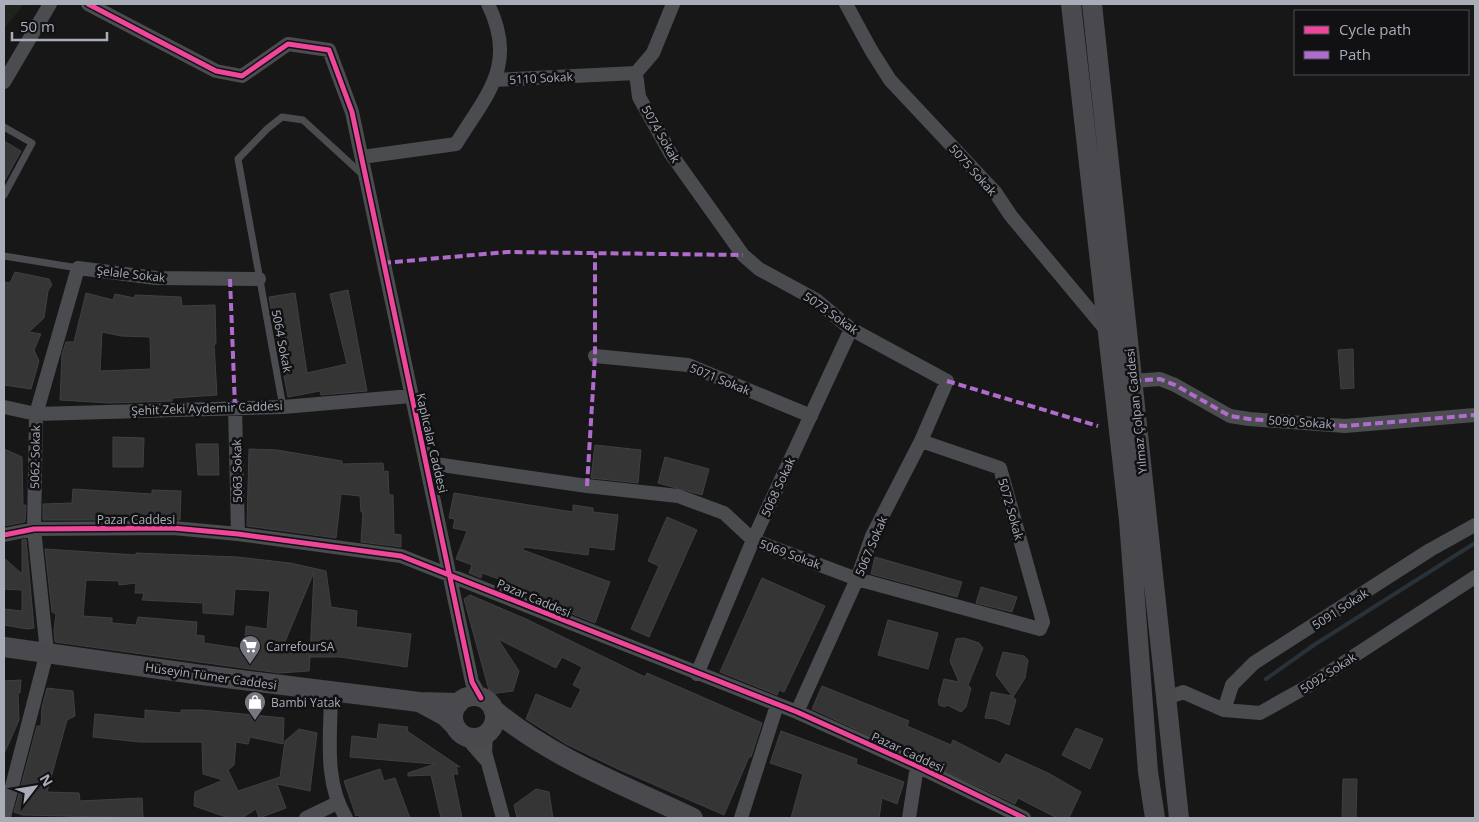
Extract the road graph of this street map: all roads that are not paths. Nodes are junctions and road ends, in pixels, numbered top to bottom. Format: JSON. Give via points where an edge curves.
{"nodes":[{"id":1,"x":50,"y":4,"type":"edge"},
{"id":2,"x":88,"y":4,"type":"edge"},
{"id":3,"x":488,"y":4,"type":"edge"},
{"id":4,"x":673,"y":4,"type":"edge"},
{"id":5,"x":846,"y":4,"type":"edge"},
{"id":6,"x":1071,"y":4,"type":"edge"},
{"id":7,"x":1092,"y":4,"type":"edge"},
{"id":8,"x":636,"y":73,"type":"junction"},
{"id":9,"x":495,"y":80,"type":"junction"},
{"id":10,"x":4,"y":82,"type":"edge"},
{"id":11,"x":4,"y":127,"type":"edge"},
{"id":12,"x":362,"y":157,"type":"junction"},
{"id":13,"x":366,"y":177,"type":"junction"},
{"id":14,"x":4,"y":195,"type":"edge"},
{"id":15,"x":4,"y":256,"type":"edge"},
{"id":16,"x":743,"y":256,"type":"joint"},
{"id":17,"x":78,"y":268,"type":"junction"},
{"id":18,"x":259,"y":279,"type":"junction"},
{"id":19,"x":851,"y":329,"type":"junction"},
{"id":20,"x":1107,"y":332,"type":"junction"},
{"id":21,"x":595,"y":356,"type":"dead end"},
{"id":22,"x":948,"y":381,"type":"joint"},
{"id":23,"x":1133,"y":382,"type":"junction"},
{"id":24,"x":410,"y":396,"type":"junction"},
{"id":25,"x":4,"y":406,"type":"edge"},
{"id":26,"x":235,"y":407,"type":"junction"},
{"id":27,"x":283,"y":407,"type":"junction"},
{"id":28,"x":36,"y":414,"type":"junction"},
{"id":29,"x":1475,"y":415,"type":"edge"},
{"id":30,"x":811,"y":416,"type":"junction"},
{"id":31,"x":921,"y":441,"type":"junction"},
{"id":32,"x":428,"y":463,"type":"junction"},
{"id":33,"x":1475,"y":525,"type":"edge"},
{"id":34,"x":34,"y":529,"type":"junction"},
{"id":35,"x":238,"y":534,"type":"junction"},
{"id":36,"x":4,"y":535,"type":"edge"},
{"id":37,"x":753,"y":540,"type":"junction"},
{"id":38,"x":451,"y":574,"type":"junction"},
{"id":39,"x":1475,"y":577,"type":"edge"},
{"id":40,"x":857,"y":579,"type":"junction"},
{"id":41,"x":1040,"y":629,"type":"joint"},
{"id":42,"x":4,"y":647,"type":"edge"},
{"id":43,"x":47,"y":652,"type":"junction"},
{"id":44,"x":697,"y":674,"type":"junction"},
{"id":45,"x":331,"y":691,"type":"junction"},
{"id":46,"x":1168,"y":698,"type":"junction"},
{"id":47,"x":419,"y":702,"type":"junction"},
{"id":48,"x":474,"y":703,"type":"junction"},
{"id":49,"x":777,"y":705,"type":"junction"},
{"id":50,"x":1224,"y":710,"type":"junction"},
{"id":51,"x":797,"y":712,"type":"junction"},
{"id":52,"x":460,"y":730,"type":"junction"},
{"id":53,"x":486,"y":734,"type":"junction"},
{"id":54,"x":546,"y":747,"type":"junction"},
{"id":55,"x":489,"y":765,"type":"junction"},
{"id":56,"x":917,"y":766,"type":"junction"},
{"id":57,"x":337,"y":803,"type":"junction"},
{"id":58,"x":4,"y":817,"type":"edge"},
{"id":59,"x":306,"y":818,"type":"edge"},
{"id":60,"x":346,"y":818,"type":"edge"},
{"id":61,"x":503,"y":818,"type":"edge"},
{"id":62,"x":694,"y":818,"type":"edge"},
{"id":63,"x":741,"y":818,"type":"edge"},
{"id":64,"x":909,"y":818,"type":"edge"},
{"id":65,"x":1024,"y":818,"type":"edge"},
{"id":66,"x":1155,"y":818,"type":"edge"},
{"id":67,"x":1179,"y":818,"type":"edge"}],
"edges":[{"from":1,"to":10,"type":"street"},
{"from":2,"to":12,"type":"street","name":"Kaplıcalar Caddesi","via":[[216,71],[242,76],[288,44],[329,50],[352,112]]},
{"from":3,"to":9,"type":"street","via":[[494,17],[500,53]]},
{"from":4,"to":8,"type":"street","via":[[653,52]]},
{"from":5,"to":20,"type":"street","name":"5075 Sokak","via":[[890,80],[994,192]]},
{"from":6,"to":20,"type":"main road","name":"Yılmaz Çolpan Caddesi"},
{"from":7,"to":23,"type":"main road","name":"Yılmaz Çolpan Caddesi"},
{"from":8,"to":9,"type":"street","name":"5110 Sokak"},
{"from":8,"to":16,"type":"street","name":"5074 Sokak","via":[[640,97],[671,154]]},
{"from":9,"to":12,"type":"street","name":"5110 Sokak","via":[[456,144]]},
{"from":11,"to":14,"type":"lane","via":[[32,143]]},
{"from":12,"to":13,"type":"street","name":"Kaplıcalar Caddesi"},
{"from":13,"to":18,"type":"lane","name":"5064 Sokak","via":[[303,120],[282,117],[267,129],[238,159]]},
{"from":13,"to":24,"type":"street","name":"Kaplıcalar Caddesi"},
{"from":15,"to":17,"type":"lane","name":"Şelale Sokak"},
{"from":16,"to":19,"type":"street","name":"5073 Sokak","via":[[759,269],[816,300]]},
{"from":17,"to":18,"type":"street","name":"Şelale Sokak","via":[[156,278]]},
{"from":17,"to":28,"type":"street","name":"5062 Sokak"},
{"from":18,"to":27,"type":"lane","name":"5064 Sokak"},
{"from":19,"to":22,"type":"street","name":"5073 Sokak"},
{"from":19,"to":30,"type":"street","name":"5068 Sokak"},
{"from":20,"to":66,"type":"main road","name":"Yılmaz Çolpan Caddesi","via":[[1129,520],[1148,772]]},
{"from":21,"to":30,"type":"street","name":"5071 Sokak","via":[[688,365]]},
{"from":22,"to":31,"type":"street","name":"5067 Sokak"},
{"from":23,"to":29,"type":"street","name":"5090 Sokak","via":[[1160,379],[1230,416],[1249,419],[1345,426]]},
{"from":23,"to":46,"type":"main road","name":"Yılmaz Çolpan Caddesi"},
{"from":24,"to":27,"type":"street","name":"Şehit Zeki Aydemir Caddesi"},
{"from":24,"to":32,"type":"street","name":"Kaplıcalar Caddesi"},
{"from":25,"to":28,"type":"street","name":"Şehit Zeki Aydemir Caddesi"},
{"from":26,"to":27,"type":"street","name":"Şehit Zeki Aydemir Caddesi"},
{"from":26,"to":28,"type":"street","name":"Şehit Zeki Aydemir Caddesi"},
{"from":26,"to":35,"type":"street","name":"5063 Sokak"},
{"from":28,"to":34,"type":"street","name":"5062 Sokak"},
{"from":30,"to":37,"type":"street","name":"5068 Sokak"},
{"from":31,"to":40,"type":"street","name":"5067 Sokak","via":[[872,536]]},
{"from":31,"to":41,"type":"street","name":"5072 Sokak","via":[[1000,468],[1043,622]]},
{"from":32,"to":37,"type":"street","name":"5069 Sokak","via":[[678,496],[724,513]]},
{"from":32,"to":38,"type":"street","name":"Kaplıcalar Caddesi"},
{"from":33,"to":50,"type":"street","name":"5091 Sokak","via":[[1430,550],[1254,663],[1232,685]]},
{"from":34,"to":35,"type":"street","name":"Pazar Caddesi","via":[[172,528]]},
{"from":34,"to":36,"type":"street","name":"Pazar Caddesi"},
{"from":34,"to":43,"type":"street","name":"5062 Sokak"},
{"from":35,"to":38,"type":"street","name":"Pazar Caddesi","via":[[401,556]]},
{"from":37,"to":40,"type":"street","name":"5069 Sokak"},
{"from":37,"to":44,"type":"street","name":"5068 Sokak"},
{"from":38,"to":44,"type":"street","name":"Pazar Caddesi"},
{"from":38,"to":48,"type":"street","name":"Kaplıcalar Caddesi","via":[[476,693]]},
{"from":39,"to":50,"type":"street","name":"5092 Sokak","via":[[1308,686],[1260,713]]},
{"from":40,"to":41,"type":"street","name":"5069 Sokak"},
{"from":40,"to":51,"type":"street","name":"5067 Sokak"},
{"from":42,"to":43,"type":"main road","name":"Hüseyin Tümer Caddesi"},
{"from":43,"to":45,"type":"main road","name":"Hüseyin Tümer Caddesi"},
{"from":43,"to":58,"type":"street"},
{"from":44,"to":49,"type":"street","name":"Pazar Caddesi"},
{"from":45,"to":47,"type":"main road","name":"Hüseyin Tümer Caddesi"},
{"from":45,"to":57,"type":"street","via":[[330,778]]},
{"from":46,"to":50,"type":"street","name":"5092 Sokak","via":[[1184,692]]},
{"from":46,"to":67,"type":"main road","name":"Yılmaz Çolpan Caddesi"},
{"from":47,"to":48,"type":"main road","name":"Hüseyin Tümer Caddesi"},
{"from":47,"to":52,"type":"main road","name":"Hüseyin Tümer Caddesi","via":[[445,716]]},
{"from":48,"to":52,"type":"main road","via":[[454,711]]},
{"from":48,"to":53,"type":"main road","via":[[494,720]]},
{"from":48,"to":54,"type":"main road"},
{"from":49,"to":51,"type":"street","name":"Pazar Caddesi"},
{"from":49,"to":63,"type":"street"},
{"from":51,"to":56,"type":"street","name":"Pazar Caddesi"},
{"from":52,"to":53,"type":"main road","via":[[476,738]]},
{"from":52,"to":55,"type":"street"},
{"from":53,"to":54,"type":"main road"},
{"from":53,"to":55,"type":"street","via":[[485,752]]},
{"from":54,"to":62,"type":"main road"},
{"from":55,"to":61,"type":"street"},
{"from":56,"to":64,"type":"street"},
{"from":56,"to":65,"type":"street","name":"Pazar Caddesi"},
{"from":57,"to":59,"type":"street"},
{"from":57,"to":60,"type":"street"}]}
